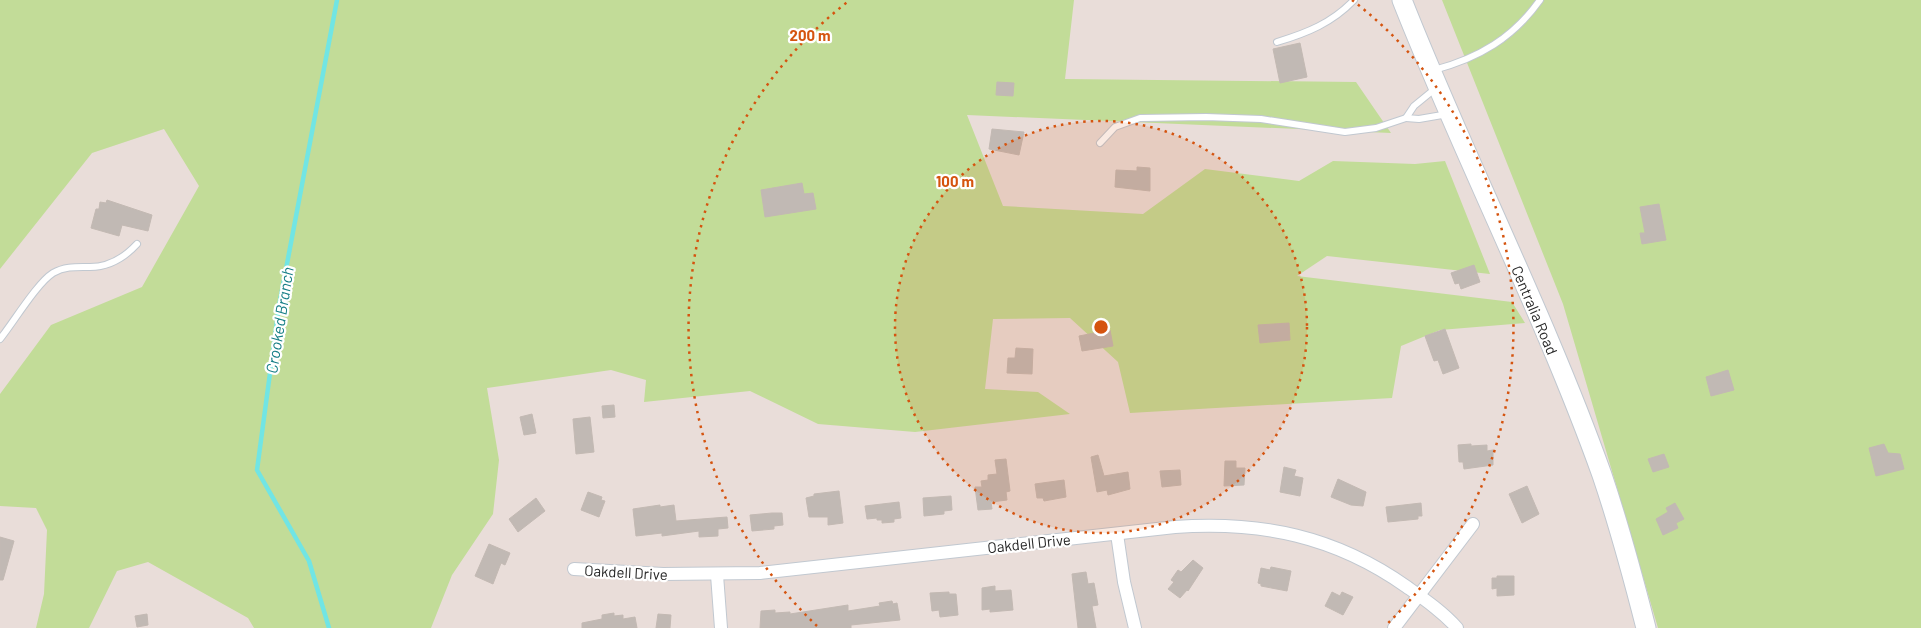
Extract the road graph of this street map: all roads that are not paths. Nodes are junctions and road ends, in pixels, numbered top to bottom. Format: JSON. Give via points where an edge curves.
{"nodes":[{"id":1,"x":1354,"y":0,"type":"edge"},
{"id":2,"x":1402,"y":0,"type":"edge"},
{"id":3,"x":1540,"y":0,"type":"edge"},
{"id":4,"x":1277,"y":42,"type":"dead end"},
{"id":5,"x":1434,"y":80,"type":"junction"},
{"id":6,"x":1448,"y":114,"type":"junction"},
{"id":7,"x":1406,"y":118,"type":"junction"},
{"id":8,"x":1100,"y":143,"type":"dead end"},
{"id":9,"x":137,"y":244,"type":"dead end"},
{"id":10,"x":0,"y":339,"type":"edge"},
{"id":11,"x":1473,"y":524,"type":"dead end"},
{"id":12,"x":1117,"y":534,"type":"junction"},
{"id":13,"x":574,"y":569,"type":"dead end"},
{"id":14,"x":717,"y":575,"type":"junction"},
{"id":15,"x":1419,"y":596,"type":"junction"},
{"id":16,"x":721,"y":628,"type":"edge"},
{"id":17,"x":1135,"y":628,"type":"edge"},
{"id":18,"x":1394,"y":628,"type":"edge"},
{"id":19,"x":1457,"y":628,"type":"edge"},
{"id":20,"x":1646,"y":628,"type":"edge"}],
"edges":[{"from":1,"to":4,"type":"lane","via":[[1341,14],[1317,29]]},
{"from":2,"to":5,"type":"main road","name":"Centralia Road"},
{"from":3,"to":5,"type":"lane","via":[[1529,16],[1500,43]]},
{"from":5,"to":6,"type":"main road","name":"Centralia Road"},
{"from":5,"to":7,"type":"lane"},
{"from":6,"to":7,"type":"lane"},
{"from":6,"to":20,"type":"main road","name":"Centralia Road","via":[[1579,415],[1613,510]]},
{"from":7,"to":8,"type":"lane","via":[[1376,128],[1345,132],[1260,120],[1140,118],[1115,127]]},
{"from":9,"to":10,"type":"lane","via":[[120,259],[107,265],[74,267],[51,274]]},
{"from":11,"to":15,"type":"street"},
{"from":12,"to":14,"type":"street","name":"Oakdell Drive"},
{"from":12,"to":15,"type":"street","name":"Oakdell Drive","via":[[1208,525],[1273,530],[1332,546],[1369,563]]},
{"from":12,"to":17,"type":"street"},
{"from":13,"to":14,"type":"street","name":"Oakdell Drive"},
{"from":14,"to":16,"type":"street"},
{"from":15,"to":18,"type":"street"},
{"from":15,"to":19,"type":"street","name":"Oakdell Drive"}]}
